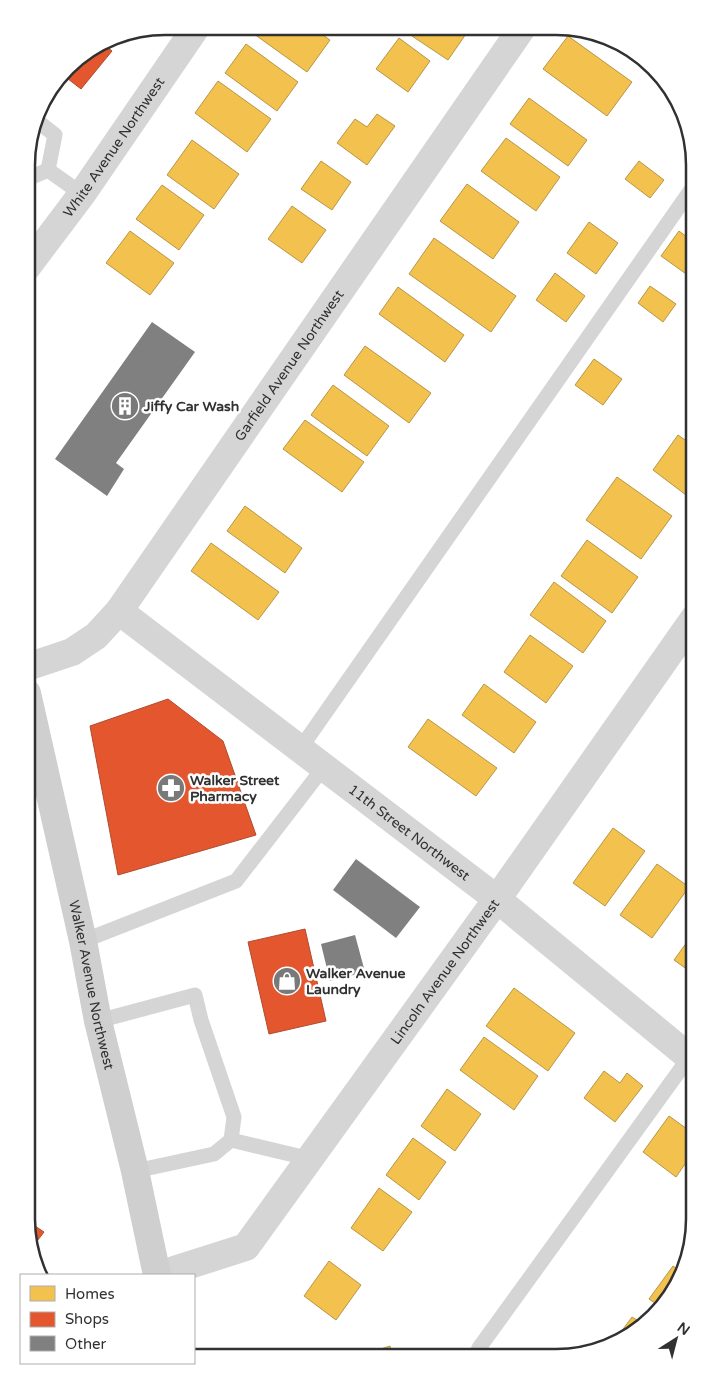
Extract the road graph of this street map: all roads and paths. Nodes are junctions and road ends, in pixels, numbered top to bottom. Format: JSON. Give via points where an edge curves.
{"nodes":[{"id":1,"x":191,"y":35,"type":"edge"},
{"id":2,"x":517,"y":35,"type":"edge"},
{"id":3,"x":42,"y":124,"type":"edge"},
{"id":4,"x":48,"y":170,"type":"junction"},
{"id":5,"x":35,"y":176,"type":"edge"},
{"id":6,"x":82,"y":194,"type":"junction"},
{"id":7,"x":686,"y":197,"type":"edge"},
{"id":8,"x":35,"y":256,"type":"edge"},
{"id":9,"x":119,"y":611,"type":"junction"},
{"id":10,"x":686,"y":630,"type":"edge"},
{"id":11,"x":35,"y":664,"type":"edge"},
{"id":12,"x":35,"y":728,"type":"edge"},
{"id":13,"x":300,"y":749,"type":"junction"},
{"id":14,"x":324,"y":767,"type":"junction"},
{"id":15,"x":497,"y":899,"type":"junction"},
{"id":16,"x":83,"y":941,"type":"junction"},
{"id":17,"x":98,"y":1021,"type":"junction"},
{"id":18,"x":686,"y":1050,"type":"edge"},
{"id":19,"x":686,"y":1066,"type":"edge"},
{"id":20,"x":231,"y":1140,"type":"junction"},
{"id":21,"x":311,"y":1159,"type":"junction"},
{"id":22,"x":135,"y":1171,"type":"junction"},
{"id":23,"x":157,"y":1274,"type":"edge"},
{"id":24,"x":160,"y":1274,"type":"edge"},
{"id":25,"x":480,"y":1349,"type":"edge"}],
"edges":[{"from":1,"to":6,"type":"street","name":"White Avenue Northwest"},
{"from":2,"to":9,"type":"street","name":"Garfield Avenue Northwest"},
{"from":3,"to":4,"type":"lane","via":[[55,135]]},
{"from":4,"to":5,"type":"lane"},
{"from":4,"to":6,"type":"lane"},
{"from":6,"to":8,"type":"street","name":"White Avenue Northwest"},
{"from":7,"to":13,"type":"lane"},
{"from":9,"to":11,"type":"street","name":"Garfield Avenue Northwest","via":[[96,636],[72,652]]},
{"from":9,"to":13,"type":"street","name":"11th Street Northwest"},
{"from":10,"to":15,"type":"street","name":"Lincoln Avenue Northwest"},
{"from":12,"to":16,"type":"main road","name":"Walker Avenue Northwest"},
{"from":13,"to":14,"type":"street","name":"11th Street Northwest"},
{"from":14,"to":15,"type":"street","name":"11th Street Northwest"},
{"from":14,"to":16,"type":"lane","via":[[236,881]]},
{"from":15,"to":18,"type":"street","name":"11th Street Northwest"},
{"from":15,"to":21,"type":"street","name":"Lincoln Avenue Northwest"},
{"from":16,"to":17,"type":"main road","name":"Walker Avenue Northwest"},
{"from":17,"to":20,"type":"lane","via":[[195,995],[234,1117]]},
{"from":17,"to":22,"type":"main road","name":"Walker Avenue Northwest"},
{"from":19,"to":25,"type":"lane"},
{"from":20,"to":21,"type":"lane"},
{"from":20,"to":22,"type":"lane","via":[[214,1154]]},
{"from":21,"to":24,"type":"street","name":"Lincoln Avenue Northwest","via":[[246,1247]]},
{"from":22,"to":23,"type":"main road","name":"Walker Avenue Northwest"}]}
